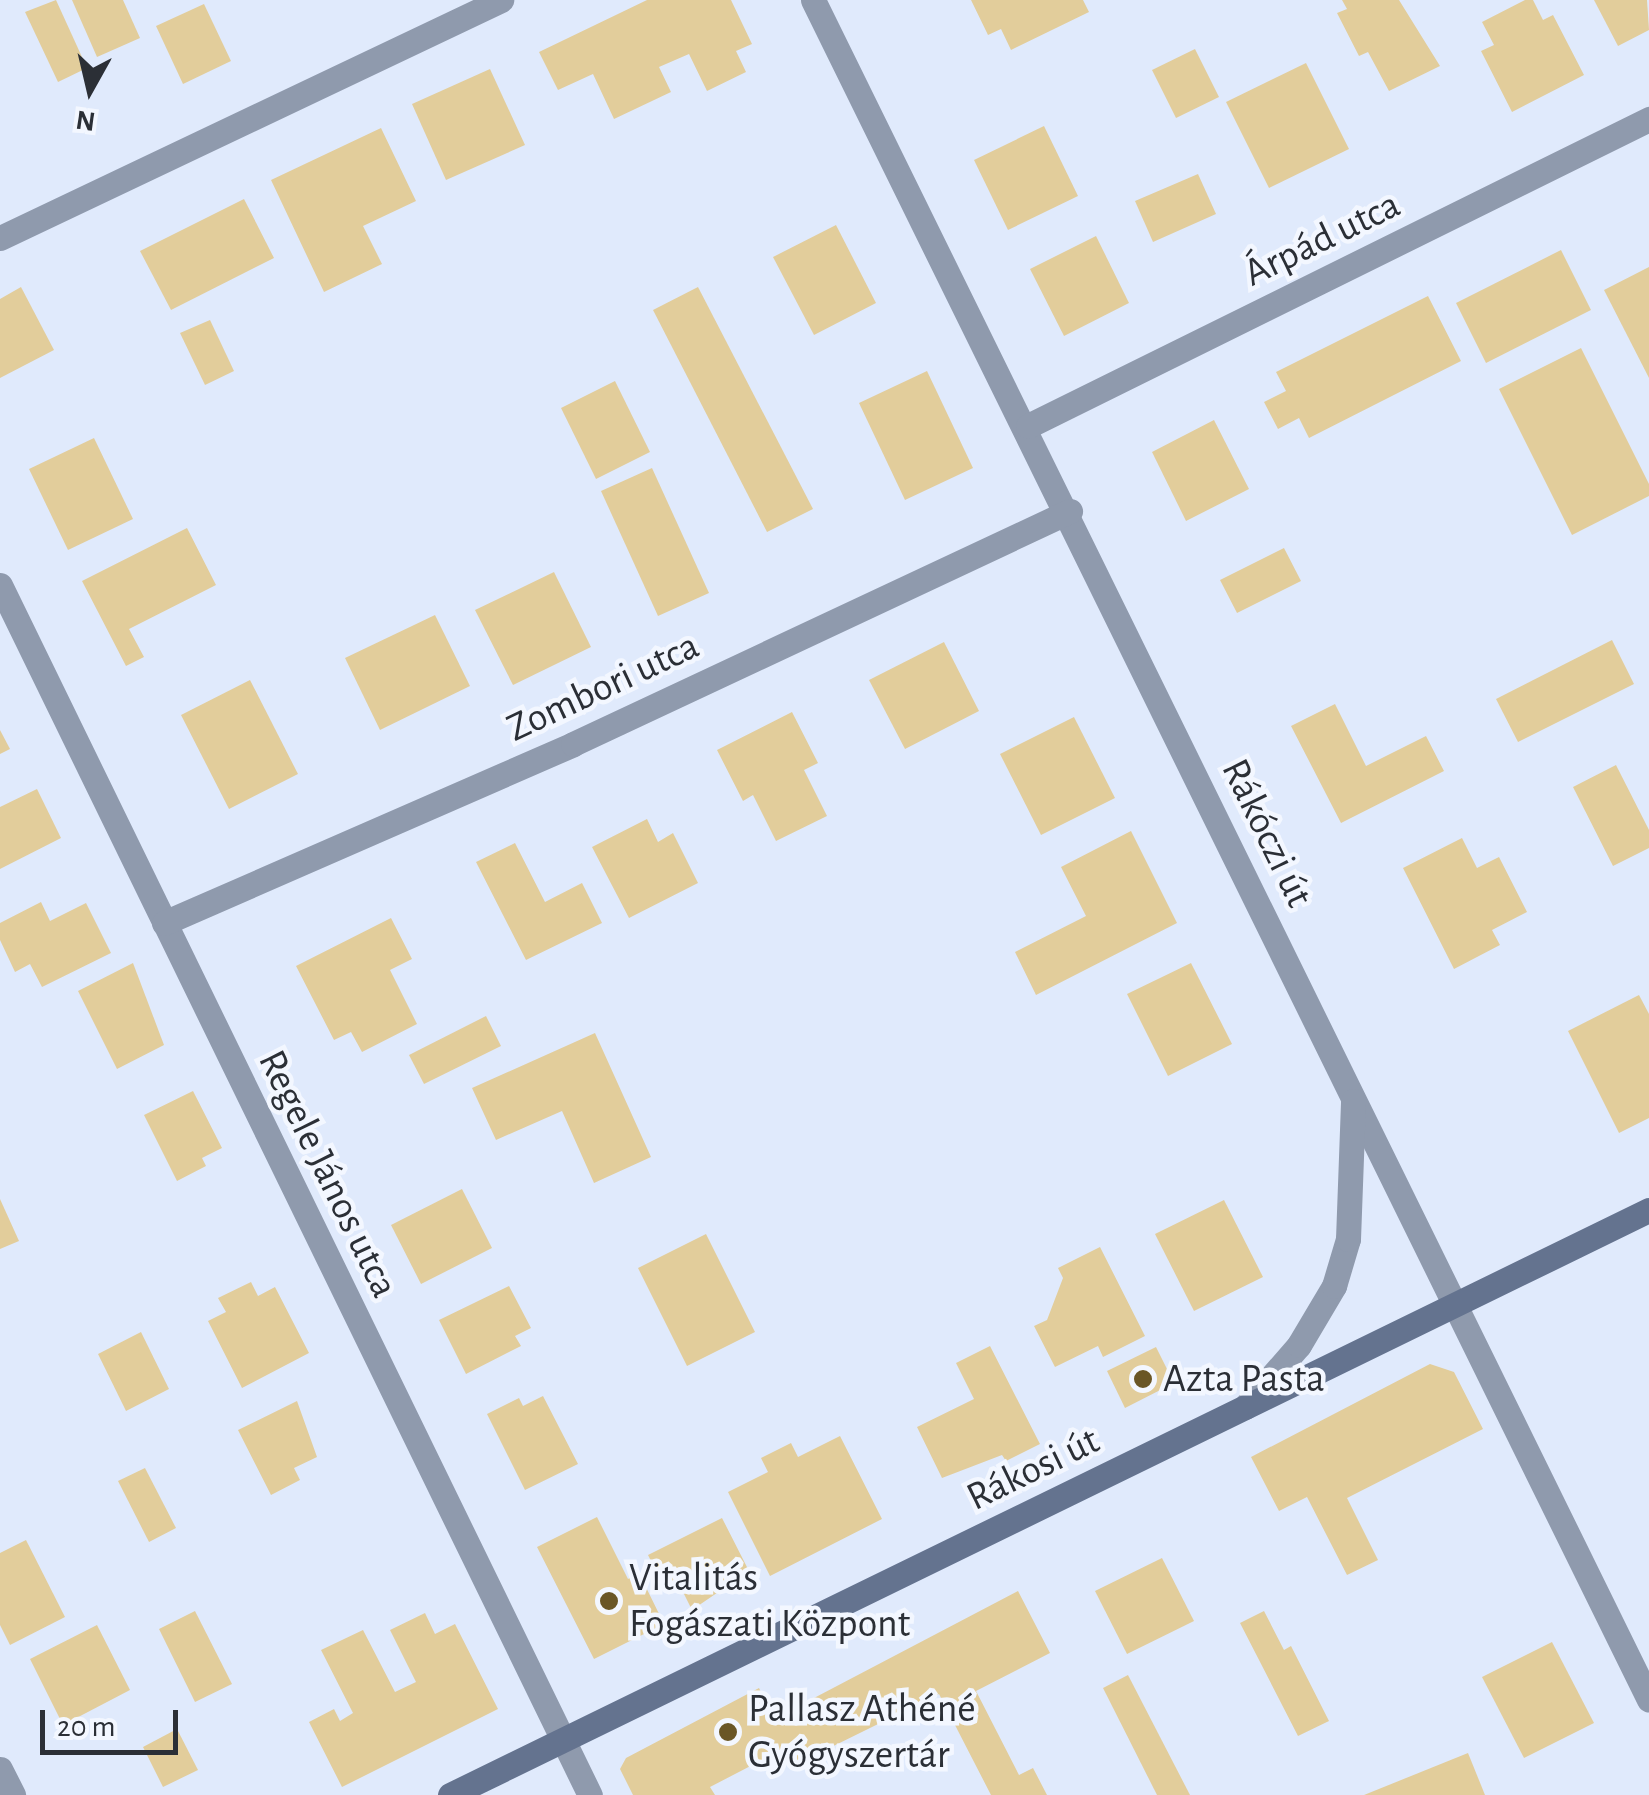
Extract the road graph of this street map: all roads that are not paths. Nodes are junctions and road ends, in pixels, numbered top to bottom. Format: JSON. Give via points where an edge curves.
{"nodes":[{"id":1,"x":502,"y":0,"type":"edge"},
{"id":2,"x":813,"y":0,"type":"edge"},
{"id":3,"x":1649,"y":119,"type":"edge"},
{"id":4,"x":0,"y":238,"type":"edge"},
{"id":5,"x":1028,"y":426,"type":"junction"},
{"id":6,"x":1070,"y":510,"type":"junction"},
{"id":7,"x":0,"y":586,"type":"edge"},
{"id":8,"x":164,"y":923,"type":"junction"},
{"id":9,"x":1353,"y":1096,"type":"junction"},
{"id":10,"x":1649,"y":1210,"type":"edge"},
{"id":11,"x":1457,"y":1303,"type":"junction"},
{"id":12,"x":1245,"y":1408,"type":"junction"},
{"id":13,"x":1649,"y":1700,"type":"edge"},
{"id":14,"x":563,"y":1740,"type":"junction"},
{"id":15,"x":0,"y":1769,"type":"edge"},
{"id":16,"x":13,"y":1795,"type":"edge"},
{"id":17,"x":450,"y":1795,"type":"edge"},
{"id":18,"x":590,"y":1795,"type":"edge"}],
"edges":[{"from":1,"to":4,"type":"street"},
{"from":2,"to":5,"type":"street","name":"Rákóczi út"},
{"from":3,"to":5,"type":"street","name":"Árpád utca"},
{"from":5,"to":6,"type":"street","name":"Rákóczi út"},
{"from":6,"to":8,"type":"street","name":"Zombori utca","via":[[573,744]]},
{"from":6,"to":9,"type":"street","name":"Rákóczi út"},
{"from":7,"to":8,"type":"street","name":"Regele János utca"},
{"from":8,"to":14,"type":"street","name":"Regele János utca"},
{"from":9,"to":11,"type":"street","name":"Rákóczi út"},
{"from":9,"to":12,"type":"street","via":[[1348,1240],[1334,1286],[1300,1344]]},
{"from":10,"to":11,"type":"main road","name":"Rákosi út"},
{"from":11,"to":12,"type":"main road","name":"Rákosi út"},
{"from":11,"to":13,"type":"street","name":"Rákóczi út"},
{"from":12,"to":14,"type":"main road","name":"Rákosi út"},
{"from":14,"to":17,"type":"main road","name":"Rákosi út"},
{"from":14,"to":18,"type":"street","name":"Regele János utca"},
{"from":15,"to":16,"type":"street"}]}
